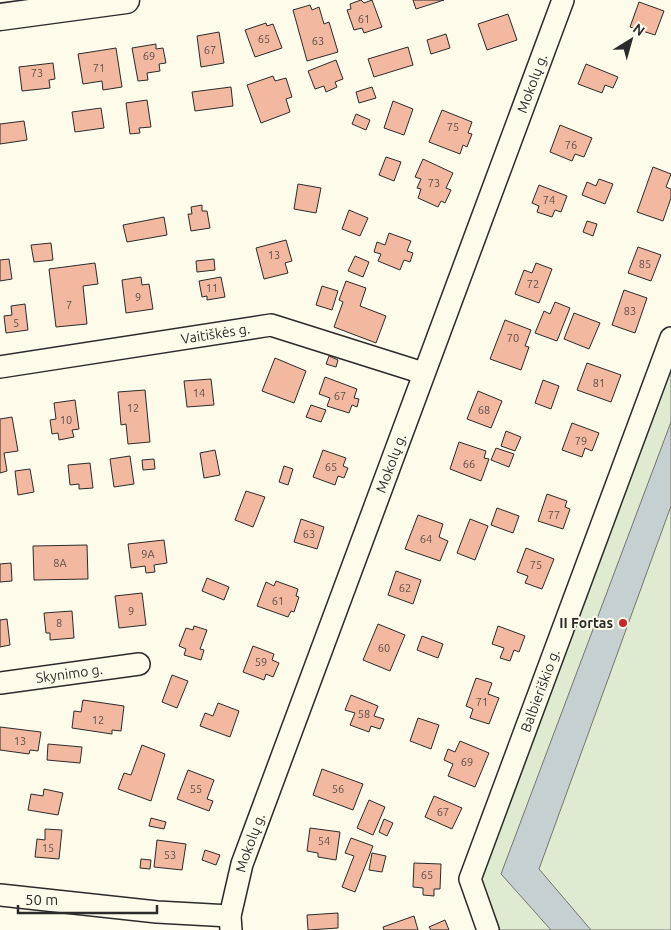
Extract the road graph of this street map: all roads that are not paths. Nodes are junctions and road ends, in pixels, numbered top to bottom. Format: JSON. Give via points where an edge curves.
{"nodes":[{"id":1,"x":126,"y":0,"type":"edge"},
{"id":2,"x":563,"y":0,"type":"edge"},
{"id":3,"x":0,"y":17,"type":"edge"},
{"id":4,"x":671,"y":338,"type":"edge"},
{"id":5,"x":0,"y":366,"type":"edge"},
{"id":6,"x":423,"y":373,"type":"junction"},
{"id":7,"x":139,"y":664,"type":"dead end"},
{"id":8,"x":0,"y":683,"type":"edge"},
{"id":9,"x":0,"y":896,"type":"edge"},
{"id":10,"x":231,"y":923,"type":"edge"},
{"id":11,"x":488,"y":930,"type":"edge"}],
"edges":[{"from":1,"to":3,"type":"main road"},
{"from":2,"to":6,"type":"street","name":"Mokolų g."},
{"from":4,"to":11,"type":"street","name":"Balbieriškio g.","via":[[470,879]]},
{"from":5,"to":6,"type":"street","name":"Vaitiškės g.","via":[[272,325]]},
{"from":6,"to":10,"type":"street","name":"Mokolų g.","via":[[242,864]]},
{"from":7,"to":8,"type":"street","name":"Skynimo g."},
{"from":9,"to":10,"type":"street"}]}
